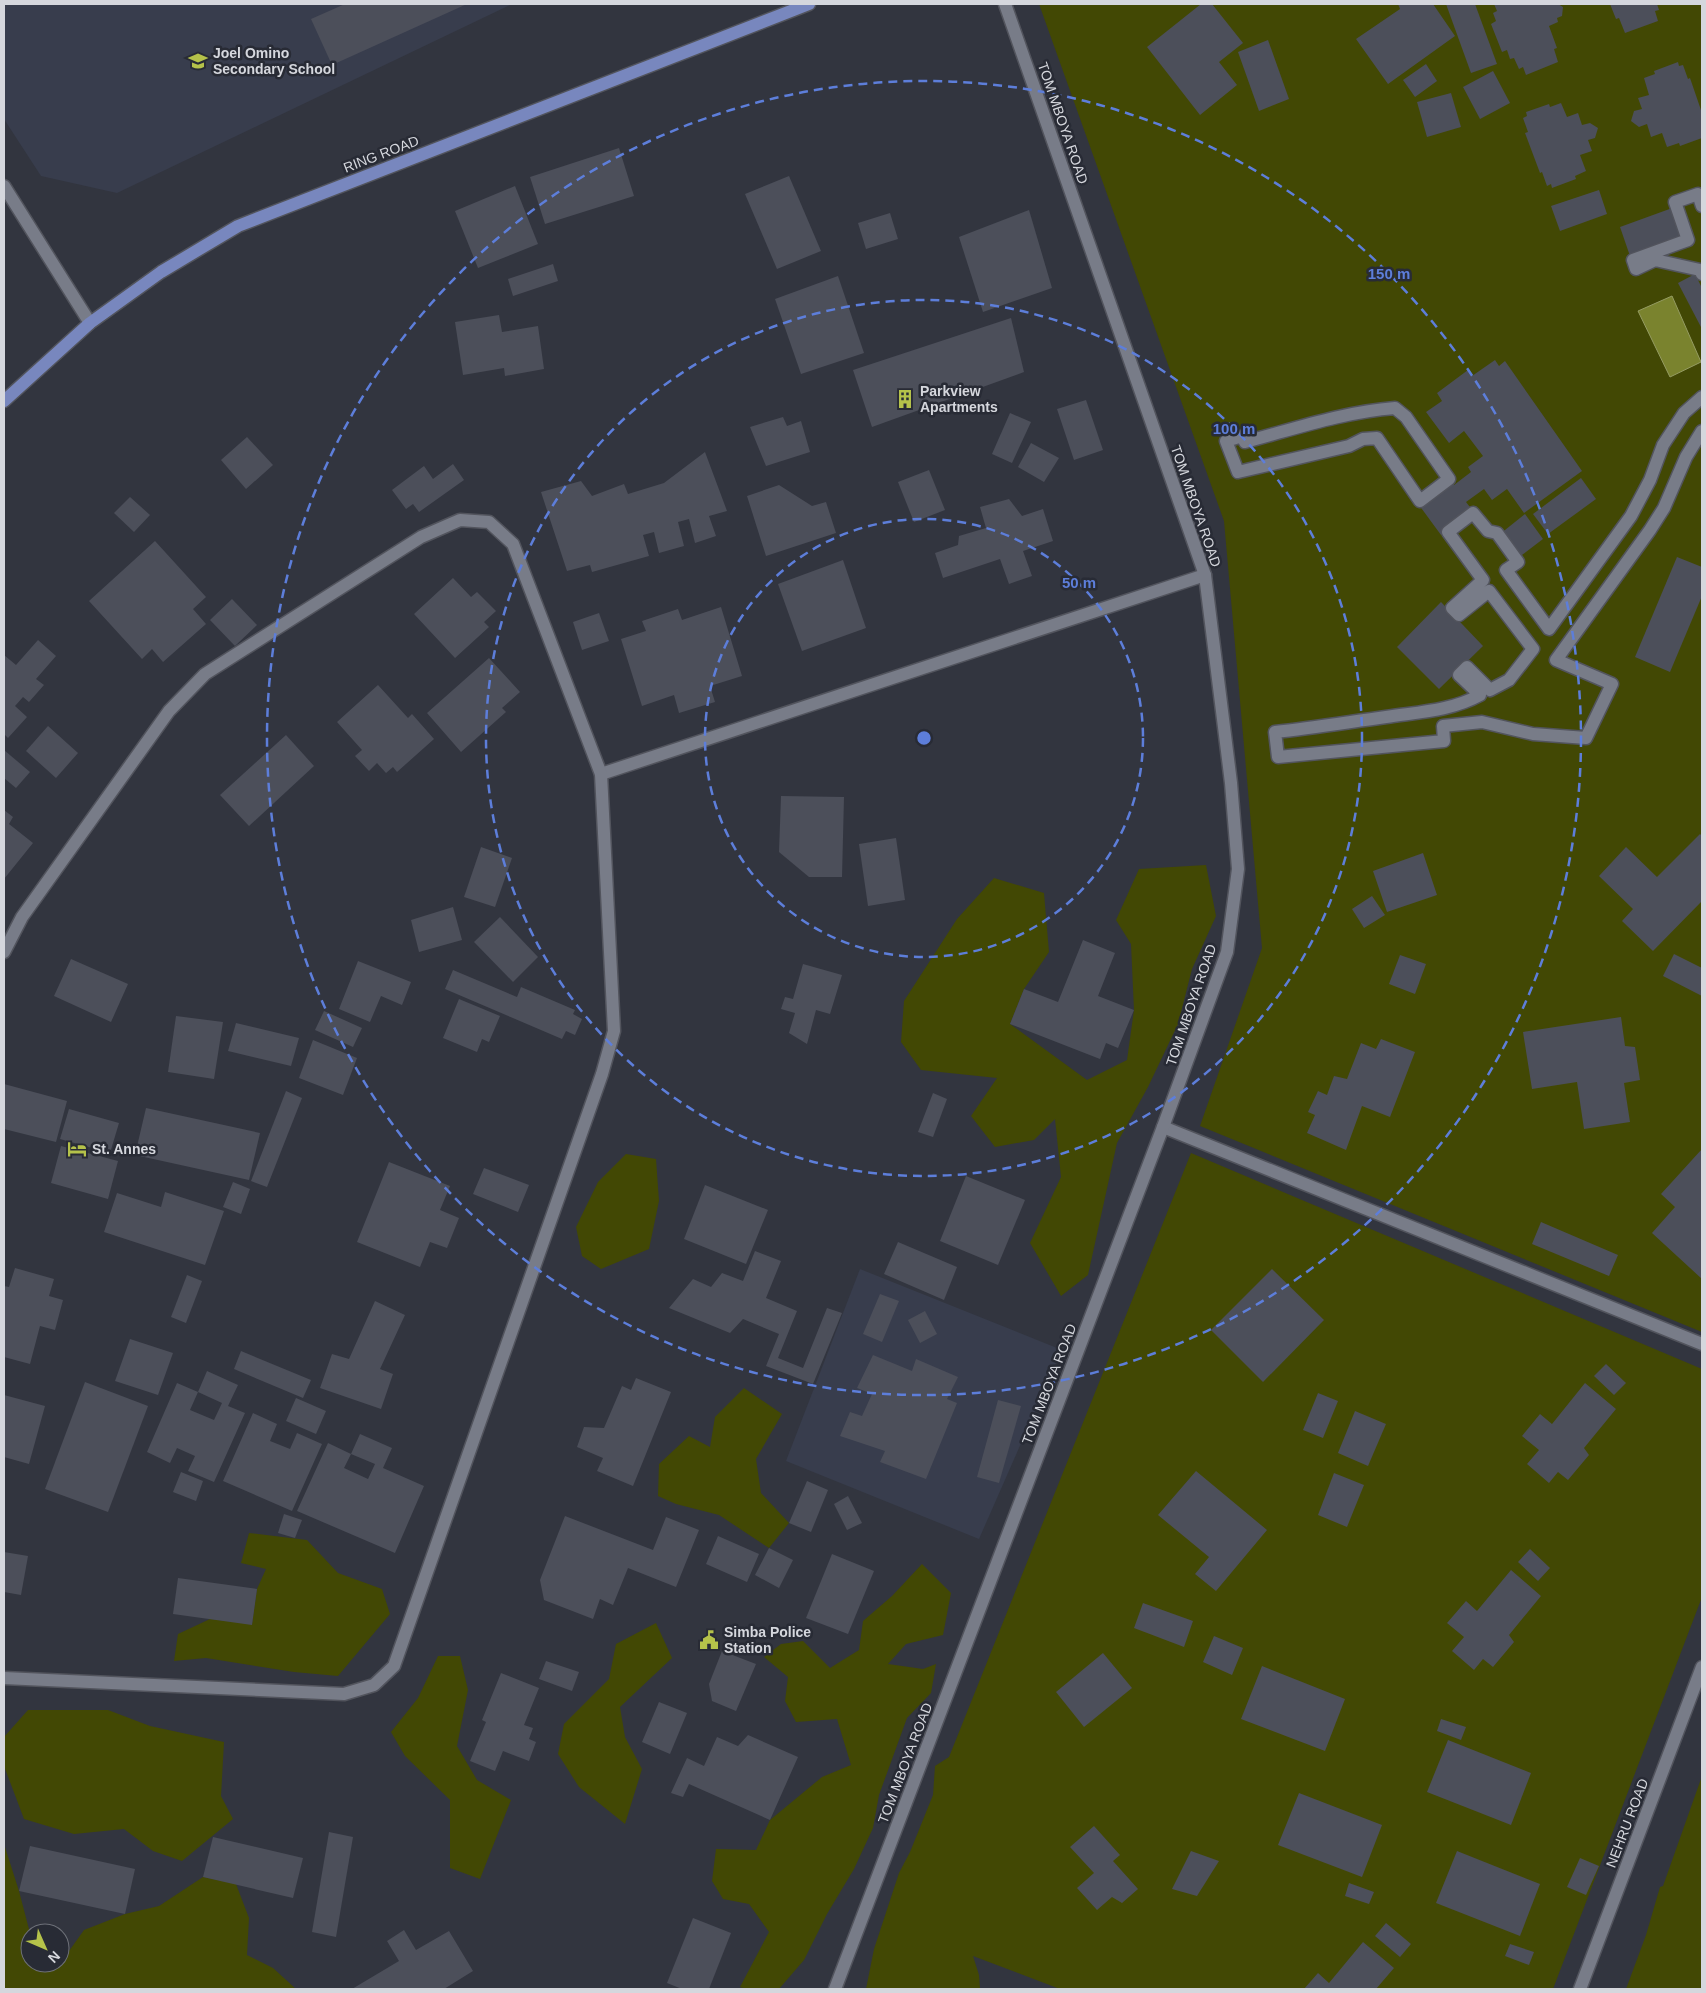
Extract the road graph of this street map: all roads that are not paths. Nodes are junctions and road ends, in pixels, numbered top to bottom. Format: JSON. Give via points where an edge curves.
{"nodes":[{"id":1,"x":809,"y":4,"type":"edge"},
{"id":2,"x":1005,"y":4,"type":"edge"},
{"id":3,"x":794,"y":7,"type":"edge"},
{"id":4,"x":4,"y":186,"type":"edge"},
{"id":5,"x":1702,"y":206,"type":"edge"},
{"id":6,"x":1702,"y":274,"type":"edge"},
{"id":7,"x":90,"y":323,"type":"junction"},
{"id":8,"x":1702,"y":397,"type":"edge"},
{"id":9,"x":4,"y":401,"type":"edge"},
{"id":10,"x":1702,"y":431,"type":"edge"},
{"id":11,"x":1450,"y":479,"type":"joint"},
{"id":12,"x":1205,"y":575,"type":"junction"},
{"id":13,"x":601,"y":774,"type":"junction"},
{"id":14,"x":4,"y":952,"type":"edge"},
{"id":15,"x":1163,"y":1127,"type":"junction"},
{"id":16,"x":1702,"y":1344,"type":"edge"},
{"id":17,"x":1702,"y":1666,"type":"edge"},
{"id":18,"x":4,"y":1678,"type":"edge"},
{"id":19,"x":835,"y":1989,"type":"edge"},
{"id":20,"x":1580,"y":1989,"type":"edge"}],
"edges":[{"from":1,"to":3,"type":"main road","name":"RING ROAD"},
{"from":2,"to":12,"type":"street","name":"TOM MBOYA ROAD"},
{"from":3,"to":7,"type":"main road","name":"RING ROAD","via":[[238,226],[161,272]]},
{"from":4,"to":7,"type":"street"},
{"from":5,"to":6,"type":"street","via":[[1698,194],[1675,202],[1688,240],[1633,260],[1636,268],[1655,260],[1700,270]]},
{"from":7,"to":9,"type":"main road","name":"RING ROAD"},
{"from":8,"to":10,"type":"street","via":[[1684,413],[1663,445],[1650,480],[1630,516],[1549,628],[1506,570],[1518,562],[1497,533],[1488,531],[1473,513],[1448,532],[1483,580],[1452,608],[1459,615],[1489,590],[1533,649],[1509,680],[1490,690],[1467,667],[1459,675],[1480,695],[1474,698],[1423,713],[1275,732],[1278,757],[1444,741],[1443,726],[1482,722],[1533,734],[1586,738],[1612,684],[1556,660],[1650,530]]},
{"from":11,"to":11,"type":"street","via":[[1420,501],[1377,438],[1238,472],[1226,441],[1242,436],[1245,442],[1331,418],[1395,408],[1406,417]]},
{"from":12,"to":13,"type":"street"},
{"from":12,"to":15,"type":"street","name":"TOM MBOYA ROAD","via":[[1232,783],[1238,869],[1227,952]]},
{"from":13,"to":14,"type":"street","via":[[512,544],[489,522],[460,520],[422,537],[205,674],[169,711],[22,917]]},
{"from":13,"to":18,"type":"street","via":[[614,1031],[602,1074],[394,1666],[374,1685],[344,1694]]},
{"from":15,"to":16,"type":"street"},
{"from":15,"to":19,"type":"street","name":"TOM MBOYA ROAD"},
{"from":17,"to":20,"type":"street","name":"NEHRU ROAD"}]}
